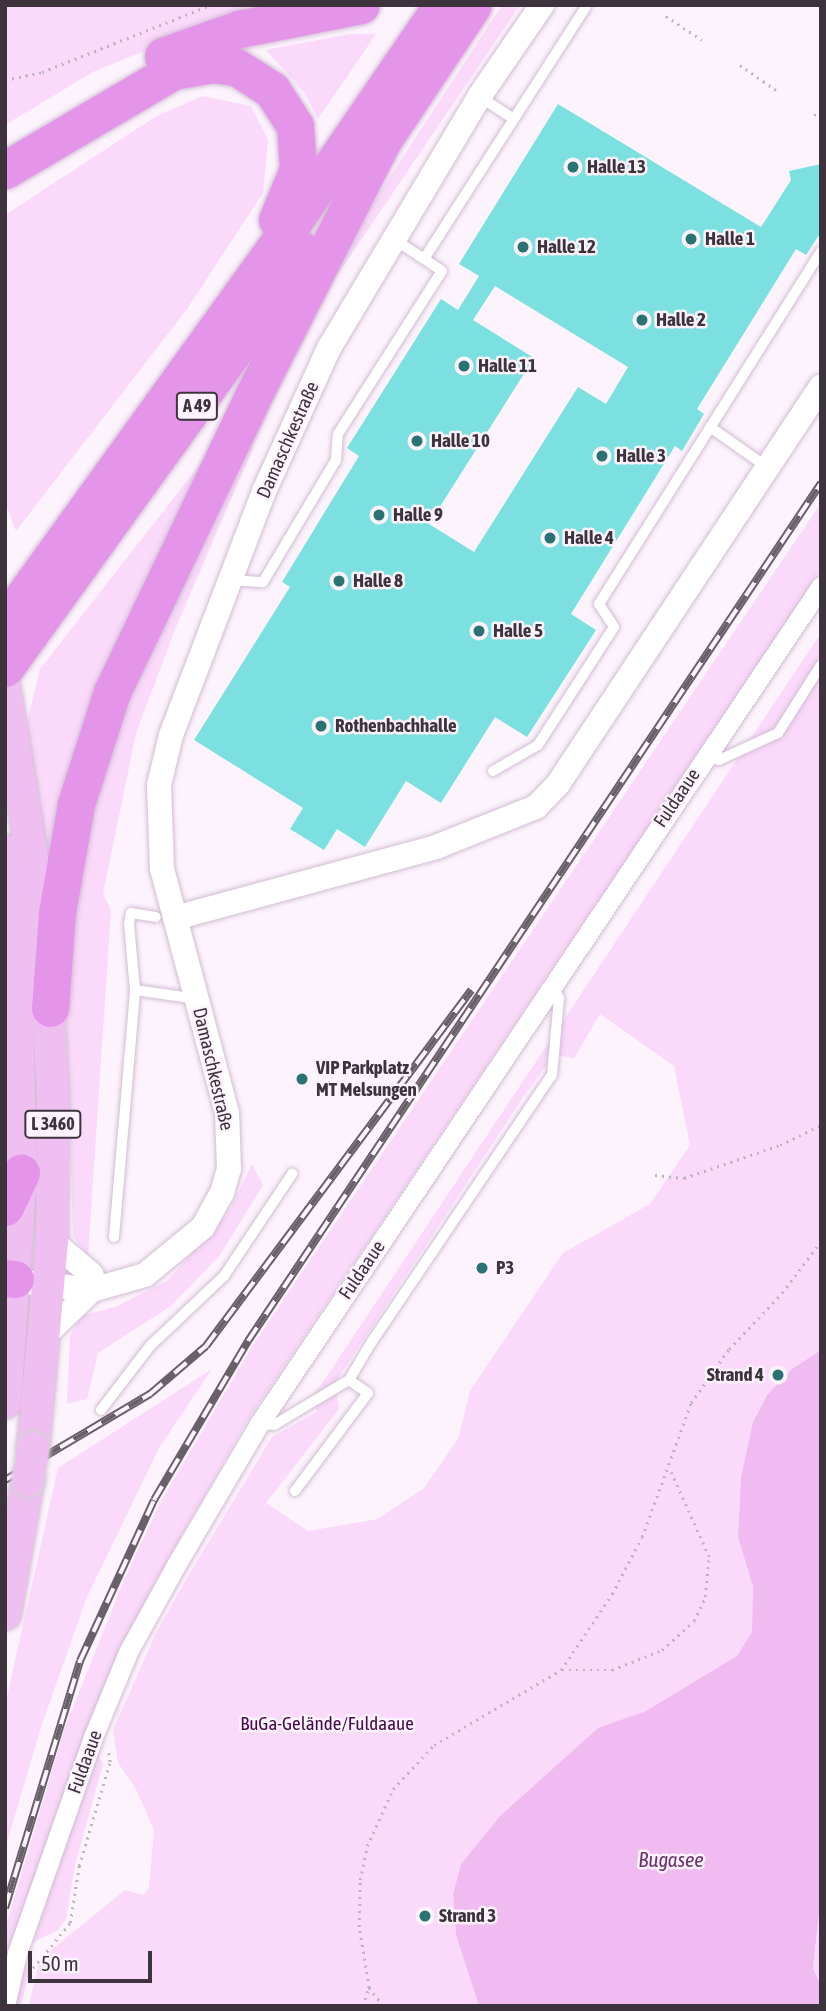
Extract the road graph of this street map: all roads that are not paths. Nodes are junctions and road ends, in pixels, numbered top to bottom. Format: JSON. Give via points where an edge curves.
{"nodes":[{"id":1,"x":361,"y":5,"type":"edge"},
{"id":2,"x":442,"y":5,"type":"edge"},
{"id":3,"x":473,"y":5,"type":"edge"},
{"id":4,"x":542,"y":5,"type":"edge"},
{"id":5,"x":586,"y":7,"type":"edge"},
{"id":6,"x":479,"y":97,"type":"junction"},
{"id":7,"x":514,"y":119,"type":"junction"},
{"id":8,"x":383,"y":141,"type":"junction"},
{"id":9,"x":5,"y":147,"type":"edge"},
{"id":10,"x":5,"y":170,"type":"edge"},
{"id":11,"x":394,"y":239,"type":"junction"},
{"id":12,"x":821,"y":251,"type":"edge"},
{"id":13,"x":424,"y":259,"type":"junction"},
{"id":14,"x":206,"y":345,"type":"junction"},
{"id":15,"x":821,"y":386,"type":"edge"},
{"id":16,"x":710,"y":427,"type":"junction"},
{"id":17,"x":768,"y":467,"type":"junction"},
{"id":18,"x":230,"y":580,"type":"junction"},
{"id":19,"x":821,"y":586,"type":"edge"},
{"id":20,"x":5,"y":622,"type":"edge"},
{"id":21,"x":821,"y":665,"type":"edge"},
{"id":22,"x":5,"y":668,"type":"edge"},
{"id":23,"x":8,"y":702,"type":"edge"},
{"id":24,"x":706,"y":756,"type":"junction"},
{"id":25,"x":493,"y":771,"type":"dead end"},
{"id":26,"x":5,"y":851,"type":"edge"},
{"id":27,"x":165,"y":918,"type":"junction"},
{"id":28,"x":552,"y":984,"type":"junction"},
{"id":29,"x":135,"y":990,"type":"junction"},
{"id":30,"x":197,"y":999,"type":"junction"},
{"id":31,"x":50,"y":1008,"type":"junction"},
{"id":32,"x":21,"y":1173,"type":"junction"},
{"id":33,"x":292,"y":1174,"type":"dead end"},
{"id":34,"x":5,"y":1208,"type":"edge"},
{"id":35,"x":114,"y":1237,"type":"dead end"},
{"id":36,"x":52,"y":1241,"type":"junction"},
{"id":37,"x":29,"y":1280,"type":"edge"},
{"id":38,"x":92,"y":1282,"type":"junction"},
{"id":39,"x":43,"y":1337,"type":"junction"},
{"id":40,"x":349,"y":1380,"type":"junction"},
{"id":41,"x":5,"y":1402,"type":"edge"},
{"id":42,"x":101,"y":1410,"type":"dead end"},
{"id":43,"x":259,"y":1424,"type":"junction"},
{"id":44,"x":295,"y":1491,"type":"dead end"},
{"id":45,"x":5,"y":1614,"type":"edge"},
{"id":46,"x":5,"y":2006,"type":"edge"}],
"edges":[{"from":1,"to":9,"type":"highway","via":[[239,29],[185,47]]},
{"from":2,"to":14,"type":"highway","number":"A 49"},
{"from":3,"to":8,"type":"highway","number":"A 49"},
{"from":4,"to":6,"type":"street","name":"Damaschkestraße"},
{"from":5,"to":7,"type":"lane"},
{"from":6,"to":7,"type":"lane"},
{"from":6,"to":11,"type":"street","name":"Damaschkestraße"},
{"from":7,"to":13,"type":"lane"},
{"from":8,"to":22,"type":"highway","number":"A 49"},
{"from":8,"to":31,"type":"highway","via":[[251,400],[112,692],[76,804],[57,912]]},
{"from":10,"to":14,"type":"highway","via":[[173,71],[211,64],[236,67],[272,90],[295,126],[299,154],[294,183]]},
{"from":11,"to":13,"type":"lane"},
{"from":11,"to":18,"type":"street","name":"Damaschkestraße","via":[[329,348],[265,489]]},
{"from":12,"to":16,"type":"lane"},
{"from":13,"to":18,"type":"lane","via":[[442,271],[338,434],[336,460],[263,582]]},
{"from":14,"to":20,"type":"highway","number":"A 49"},
{"from":15,"to":17,"type":"street"},
{"from":16,"to":17,"type":"lane"},
{"from":16,"to":25,"type":"lane","via":[[599,604],[614,627],[538,745]]},
{"from":17,"to":27,"type":"street","via":[[558,785],[536,807],[491,829],[436,847]]},
{"from":18,"to":27,"type":"street","name":"Damaschkestraße","via":[[171,735],[159,785]]},
{"from":19,"to":24,"type":"street","name":"Fuldaaue"},
{"from":21,"to":24,"type":"lane","via":[[778,733],[719,760]]},
{"from":23,"to":31,"type":"main road","number":"L 3460","via":[[44,932]]},
{"from":24,"to":28,"type":"street","name":"Fuldaaue"},
{"from":26,"to":32,"type":"main road","number":"L 3460","via":[[14,920]]},
{"from":27,"to":29,"type":"lane","via":[[131,913]]},
{"from":27,"to":30,"type":"street","name":"Damaschkestraße"},
{"from":28,"to":40,"type":"lane","via":[[559,998],[552,1075]]},
{"from":28,"to":43,"type":"street","name":"Fuldaaue"},
{"from":29,"to":30,"type":"lane"},
{"from":29,"to":35,"type":"lane"},
{"from":30,"to":38,"type":"street","name":"Damaschkestraße","via":[[227,1114],[229,1169],[203,1227],[180,1250]]},
{"from":31,"to":36,"type":"main road","number":"L 3460"},
{"from":32,"to":34,"type":"highway"},
{"from":32,"to":37,"type":"main road","number":"L 3460"},
{"from":33,"to":42,"type":"lane","via":[[224,1276],[150,1346]]},
{"from":36,"to":37,"type":"main road","number":"L 3460"},
{"from":36,"to":38,"type":"street"},
{"from":37,"to":38,"type":"street","name":"Damaschkestraße"},
{"from":37,"to":39,"type":"main road","number":"L 3460"},
{"from":37,"to":41,"type":"main road","number":"L 3460"},
{"from":38,"to":39,"type":"street","name":"Damaschkestraße"},
{"from":39,"to":45,"type":"main road","number":"L 3460","bridge":true,"via":[[33,1448]]},
{"from":40,"to":43,"type":"lane","via":[[274,1425]]},
{"from":40,"to":44,"type":"lane","via":[[368,1392]]},
{"from":43,"to":46,"type":"street","name":"Fuldaaue","via":[[128,1652],[22,1941]]}]}
